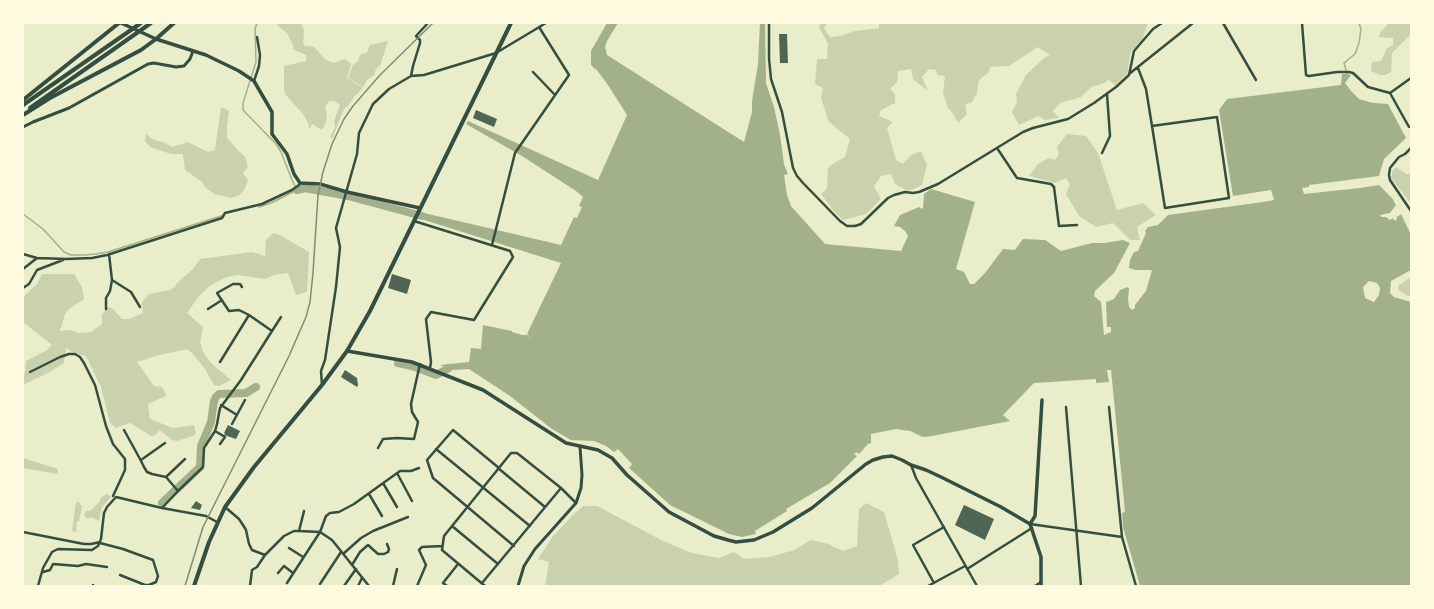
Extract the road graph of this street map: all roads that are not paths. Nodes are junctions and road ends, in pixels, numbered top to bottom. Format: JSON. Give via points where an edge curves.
{"nodes":[{"id":1,"x":120,"y":23,"type":"edge"},
{"id":2,"x":141,"y":23,"type":"edge"},
{"id":3,"x":151,"y":23,"type":"edge"},
{"id":4,"x":174,"y":23,"type":"edge"},
{"id":5,"x":428,"y":23,"type":"edge"},
{"id":6,"x":511,"y":23,"type":"edge"},
{"id":7,"x":546,"y":23,"type":"edge"},
{"id":8,"x":769,"y":23,"type":"edge"},
{"id":9,"x":1162,"y":23,"type":"edge"},
{"id":10,"x":1193,"y":23,"type":"edge"},
{"id":11,"x":1223,"y":23,"type":"edge"},
{"id":12,"x":1302,"y":23,"type":"edge"},
{"id":13,"x":539,"y":28,"type":"junction"},
{"id":14,"x":257,"y":36,"type":"dead end"},
{"id":15,"x":156,"y":39,"type":"junction"},
{"id":16,"x":193,"y":51,"type":"junction"},
{"id":17,"x":496,"y":53,"type":"junction"},
{"id":18,"x":1138,"y":68,"type":"junction"},
{"id":19,"x":533,"y":72,"type":"dead end"},
{"id":20,"x":1129,"y":75,"type":"junction"},
{"id":21,"x":411,"y":76,"type":"junction"},
{"id":22,"x":1411,"y":78,"type":"edge"},
{"id":23,"x":1256,"y":80,"type":"dead end"},
{"id":24,"x":254,"y":81,"type":"junction"},
{"id":25,"x":1390,"y":93,"type":"junction"},
{"id":26,"x":1107,"y":94,"type":"junction"},
{"id":27,"x":555,"y":95,"type":"junction"},
{"id":28,"x":23,"y":100,"type":"edge"},
{"id":29,"x":23,"y":105,"type":"edge"},
{"id":30,"x":23,"y":114,"type":"edge"},
{"id":31,"x":1152,"y":126,"type":"junction"},
{"id":32,"x":1411,"y":126,"type":"edge"},
{"id":33,"x":23,"y":127,"type":"edge"},
{"id":34,"x":997,"y":148,"type":"junction"},
{"id":35,"x":1411,"y":148,"type":"edge"},
{"id":36,"x":1102,"y":153,"type":"dead end"},
{"id":37,"x":299,"y":184,"type":"junction"},
{"id":38,"x":346,"y":193,"type":"junction"},
{"id":39,"x":420,"y":209,"type":"junction"},
{"id":40,"x":1411,"y":211,"type":"edge"},
{"id":41,"x":414,"y":220,"type":"junction"},
{"id":42,"x":1077,"y":225,"type":"dead end"},
{"id":43,"x":492,"y":245,"type":"junction"},
{"id":44,"x":23,"y":254,"type":"edge"},
{"id":45,"x":108,"y":254,"type":"junction"},
{"id":46,"x":37,"y":258,"type":"junction"},
{"id":47,"x":66,"y":259,"type":"junction"},
{"id":48,"x":23,"y":269,"type":"edge"},
{"id":49,"x":112,"y":280,"type":"junction"},
{"id":50,"x":242,"y":286,"type":"dead end"},
{"id":51,"x":23,"y":288,"type":"edge"},
{"id":52,"x":222,"y":300,"type":"junction"},
{"id":53,"x":140,"y":307,"type":"dead end"},
{"id":54,"x":106,"y":309,"type":"dead end"},
{"id":55,"x":208,"y":310,"type":"dead end"},
{"id":56,"x":249,"y":315,"type":"junction"},
{"id":57,"x":280,"y":317,"type":"dead end"},
{"id":58,"x":272,"y":330,"type":"junction"},
{"id":59,"x":348,"y":351,"type":"junction"},
{"id":60,"x":220,"y":362,"type":"dead end"},
{"id":61,"x":420,"y":366,"type":"junction"},
{"id":62,"x":431,"y":368,"type":"junction"},
{"id":63,"x":30,"y":372,"type":"dead end"},
{"id":64,"x":322,"y":386,"type":"junction"},
{"id":65,"x":245,"y":400,"type":"dead end"},
{"id":66,"x":1042,"y":400,"type":"dead end"},
{"id":67,"x":221,"y":405,"type":"junction"},
{"id":68,"x":1066,"y":407,"type":"dead end"},
{"id":69,"x":1109,"y":407,"type":"dead end"},
{"id":70,"x":237,"y":415,"type":"junction"},
{"id":71,"x":232,"y":424,"type":"dead end"},
{"id":72,"x":124,"y":430,"type":"dead end"},
{"id":73,"x":215,"y":431,"type":"junction"},
{"id":74,"x":165,"y":443,"type":"dead end"},
{"id":75,"x":220,"y":444,"type":"dead end"},
{"id":76,"x":580,"y":447,"type":"junction"},
{"id":77,"x":378,"y":448,"type":"dead end"},
{"id":78,"x":436,"y":449,"type":"junction"},
{"id":79,"x":185,"y":459,"type":"dead end"},
{"id":80,"x":141,"y":460,"type":"junction"},
{"id":81,"x":911,"y":465,"type":"junction"},
{"id":82,"x":419,"y":468,"type":"dead end"},
{"id":83,"x":499,"y":468,"type":"junction"},
{"id":84,"x":397,"y":473,"type":"junction"},
{"id":85,"x":166,"y":477,"type":"junction"},
{"id":86,"x":383,"y":484,"type":"junction"},
{"id":87,"x":483,"y":488,"type":"junction"},
{"id":88,"x":561,"y":488,"type":"junction"},
{"id":89,"x":177,"y":490,"type":"junction"},
{"id":90,"x":369,"y":494,"type":"junction"},
{"id":91,"x":113,"y":496,"type":"dead end"},
{"id":92,"x":412,"y":501,"type":"dead end"},
{"id":93,"x":576,"y":502,"type":"junction"},
{"id":94,"x":225,"y":507,"type":"junction"},
{"id":95,"x":397,"y":507,"type":"dead end"},
{"id":96,"x":467,"y":507,"type":"junction"},
{"id":97,"x":162,"y":508,"type":"junction"},
{"id":98,"x":545,"y":508,"type":"junction"},
{"id":99,"x":304,"y":510,"type":"dead end"},
{"id":100,"x":382,"y":516,"type":"dead end"},
{"id":101,"x":408,"y":517,"type":"dead end"},
{"id":102,"x":218,"y":522,"type":"junction"},
{"id":103,"x":452,"y":526,"type":"junction"},
{"id":104,"x":530,"y":526,"type":"junction"},
{"id":105,"x":1031,"y":526,"type":"junction"},
{"id":106,"x":944,"y":527,"type":"junction"},
{"id":107,"x":299,"y":531,"type":"junction"},
{"id":108,"x":1076,"y":531,"type":"junction"},
{"id":109,"x":23,"y":532,"type":"edge"},
{"id":110,"x":320,"y":532,"type":"junction"},
{"id":111,"x":1122,"y":537,"type":"junction"},
{"id":112,"x":100,"y":542,"type":"junction"},
{"id":113,"x":387,"y":544,"type":"dead end"},
{"id":114,"x":442,"y":546,"type":"junction"},
{"id":115,"x":514,"y":546,"type":"junction"},
{"id":116,"x":289,"y":548,"type":"dead end"},
{"id":117,"x":342,"y":553,"type":"junction"},
{"id":118,"x":265,"y":555,"type":"junction"},
{"id":119,"x":304,"y":558,"type":"junction"},
{"id":120,"x":459,"y":564,"type":"junction"},
{"id":121,"x":498,"y":564,"type":"junction"},
{"id":122,"x":352,"y":565,"type":"junction"},
{"id":123,"x":107,"y":566,"type":"dead end"},
{"id":124,"x":966,"y":568,"type":"junction"},
{"id":125,"x":356,"y":569,"type":"junction"},
{"id":126,"x":397,"y":569,"type":"dead end"},
{"id":127,"x":42,"y":572,"type":"junction"},
{"id":128,"x":278,"y":573,"type":"dead end"},
{"id":129,"x":293,"y":573,"type":"junction"},
{"id":130,"x":120,"y":575,"type":"dead end"},
{"id":131,"x":362,"y":577,"type":"junction"},
{"id":132,"x":287,"y":583,"type":"dead end"},
{"id":133,"x":482,"y":583,"type":"junction"},
{"id":134,"x":934,"y":583,"type":"junction"},
{"id":135,"x":320,"y":584,"type":"dead end"},
{"id":136,"x":1042,"y":584,"type":"edge"},
{"id":137,"x":38,"y":586,"type":"edge"},
{"id":138,"x":194,"y":586,"type":"edge"},
{"id":139,"x":250,"y":586,"type":"edge"},
{"id":140,"x":344,"y":586,"type":"edge"},
{"id":141,"x":358,"y":586,"type":"edge"},
{"id":142,"x":369,"y":586,"type":"edge"},
{"id":143,"x":393,"y":586,"type":"edge"},
{"id":144,"x":418,"y":586,"type":"edge"},
{"id":145,"x":446,"y":586,"type":"edge"},
{"id":146,"x":485,"y":586,"type":"edge"},
{"id":147,"x":518,"y":586,"type":"edge"},
{"id":148,"x":928,"y":586,"type":"edge"},
{"id":149,"x":977,"y":586,"type":"edge"},
{"id":150,"x":1035,"y":586,"type":"edge"},
{"id":151,"x":1081,"y":586,"type":"edge"},
{"id":152,"x":1136,"y":586,"type":"edge"}],
"edges":[{"from":1,"to":15,"type":"main road"},
{"from":1,"to":28,"type":"main road"},
{"from":2,"to":29,"type":"main road"},
{"from":3,"to":30,"type":"main road"},
{"from":4,"to":15,"type":"main road"},
{"from":5,"to":21,"type":"street","via":[[416,36],[420,43]]},
{"from":6,"to":17,"type":"main road"},
{"from":7,"to":13,"type":"street"},
{"from":8,"to":34,"type":"street","via":[[772,79],[782,112],[793,168],[803,183],[840,222],[847,226],[861,224],[888,198],[905,192],[913,194],[938,184]]},
{"from":9,"to":20,"type":"street","via":[[1153,29],[1134,51]]},
{"from":10,"to":18,"type":"street"},
{"from":11,"to":23,"type":"street"},
{"from":12,"to":25,"type":"street","via":[[1306,75],[1349,72],[1368,87]]},
{"from":13,"to":17,"type":"street"},
{"from":13,"to":27,"type":"street","via":[[569,75]]},
{"from":14,"to":24,"type":"street","via":[[260,55]]},
{"from":15,"to":16,"type":"main road"},
{"from":15,"to":30,"type":"main road","via":[[141,50]]},
{"from":16,"to":24,"type":"main road","via":[[219,60]]},
{"from":16,"to":33,"type":"street","via":[[184,66],[148,64],[69,108]]},
{"from":17,"to":21,"type":"street","via":[[424,75]]},
{"from":17,"to":39,"type":"main road"},
{"from":18,"to":20,"type":"street"},
{"from":18,"to":31,"type":"street","via":[[1146,89]]},
{"from":19,"to":27,"type":"street"},
{"from":20,"to":26,"type":"street"},
{"from":21,"to":38,"type":"street","via":[[389,89],[373,104],[359,133],[357,154]]},
{"from":22,"to":25,"type":"street"},
{"from":24,"to":37,"type":"main road","via":[[272,112],[272,134],[287,154]]},
{"from":25,"to":32,"type":"street","via":[[1409,127]]},
{"from":26,"to":34,"type":"street","via":[[1068,119],[1033,128]]},
{"from":26,"to":36,"type":"street","via":[[1110,136]]},
{"from":27,"to":43,"type":"street","via":[[515,153]]},
{"from":31,"to":31,"type":"street","via":[[1217,117],[1230,198],[1165,208]]},
{"from":34,"to":42,"type":"street","via":[[1018,178],[1051,184],[1054,188],[1059,226]]},
{"from":35,"to":40,"type":"street","via":[[1394,162],[1389,174],[1390,180]]},
{"from":37,"to":38,"type":"main road","via":[[320,184]]},
{"from":37,"to":45,"type":"street","via":[[262,204],[225,213],[222,218]]},
{"from":38,"to":39,"type":"main road"},
{"from":38,"to":64,"type":"street","via":[[336,228],[340,247],[329,337],[321,371]]},
{"from":39,"to":41,"type":"main road"},
{"from":41,"to":43,"type":"street"},
{"from":41,"to":59,"type":"main road"},
{"from":43,"to":62,"type":"street","via":[[510,252],[513,257],[474,320],[431,312],[426,319]]},
{"from":44,"to":46,"type":"street"},
{"from":45,"to":47,"type":"street","via":[[92,258]]},
{"from":45,"to":49,"type":"street"},
{"from":46,"to":47,"type":"street"},
{"from":46,"to":48,"type":"street"},
{"from":47,"to":51,"type":"street","via":[[37,270],[29,284]]},
{"from":49,"to":53,"type":"street","via":[[131,292]]},
{"from":49,"to":54,"type":"street","via":[[106,298]]},
{"from":50,"to":52,"type":"street","via":[[233,284],[217,293]]},
{"from":52,"to":55,"type":"street"},
{"from":52,"to":56,"type":"street","via":[[229,311],[239,310]]},
{"from":56,"to":58,"type":"street"},
{"from":56,"to":60,"type":"street"},
{"from":57,"to":58,"type":"street"},
{"from":58,"to":67,"type":"street","via":[[241,380]]},
{"from":59,"to":61,"type":"main road","via":[[395,358]]},
{"from":59,"to":64,"type":"main road"},
{"from":61,"to":62,"type":"main road"},
{"from":61,"to":77,"type":"street","via":[[412,404],[412,412],[418,422],[414,439],[383,439]]},
{"from":62,"to":76,"type":"main road","via":[[483,390],[566,443]]},
{"from":63,"to":91,"type":"street","via":[[69,354],[80,357],[95,385],[113,444],[125,459],[125,470]]},
{"from":64,"to":94,"type":"main road","via":[[254,467]]},
{"from":65,"to":70,"type":"street"},
{"from":66,"to":105,"type":"main road","via":[[1036,516]]},
{"from":67,"to":70,"type":"street"},
{"from":67,"to":73,"type":"street"},
{"from":68,"to":108,"type":"street"},
{"from":69,"to":111,"type":"street"},
{"from":70,"to":71,"type":"street"},
{"from":72,"to":80,"type":"street"},
{"from":73,"to":75,"type":"street","via":[[224,437]]},
{"from":73,"to":89,"type":"street","via":[[204,448],[203,467]]},
{"from":74,"to":80,"type":"street"},
{"from":76,"to":81,"type":"main road","via":[[598,450],[612,458],[627,475],[669,512],[714,536],[736,542],[754,540],[774,532],[812,508],[873,460],[892,456]]},
{"from":76,"to":93,"type":"street","via":[[582,475]]},
{"from":78,"to":83,"type":"street","via":[[453,430]]},
{"from":78,"to":87,"type":"street"},
{"from":78,"to":96,"type":"street","via":[[427,460],[433,478]]},
{"from":79,"to":85,"type":"street"},
{"from":80,"to":85,"type":"street","via":[[147,472]]},
{"from":81,"to":105,"type":"main road","via":[[1001,506]]},
{"from":81,"to":106,"type":"street"},
{"from":82,"to":84,"type":"street"},
{"from":83,"to":87,"type":"street"},
{"from":83,"to":88,"type":"street","via":[[511,453],[518,453]]},
{"from":83,"to":98,"type":"street"},
{"from":84,"to":86,"type":"street"},
{"from":84,"to":92,"type":"street"},
{"from":85,"to":89,"type":"street"},
{"from":86,"to":90,"type":"street"},
{"from":86,"to":95,"type":"street"},
{"from":87,"to":96,"type":"street"},
{"from":87,"to":104,"type":"street"},
{"from":88,"to":93,"type":"street"},
{"from":88,"to":98,"type":"street"},
{"from":89,"to":97,"type":"street"},
{"from":90,"to":100,"type":"street"},
{"from":90,"to":110,"type":"street","via":[[343,510],[326,516]]},
{"from":93,"to":147,"type":"street","via":[[535,549],[524,566]]},
{"from":94,"to":102,"type":"main road"},
{"from":94,"to":118,"type":"street","via":[[243,525],[252,550]]},
{"from":96,"to":103,"type":"street"},
{"from":96,"to":115,"type":"street"},
{"from":97,"to":102,"type":"street","via":[[206,516]]},
{"from":97,"to":112,"type":"street","via":[[116,497],[104,513]]},
{"from":98,"to":104,"type":"street"},
{"from":99,"to":107,"type":"street"},
{"from":101,"to":117,"type":"street","via":[[373,531]]},
{"from":102,"to":138,"type":"main road"},
{"from":103,"to":114,"type":"street","via":[[444,536]]},
{"from":103,"to":121,"type":"street"},
{"from":104,"to":115,"type":"street"},
{"from":105,"to":108,"type":"street"},
{"from":105,"to":124,"type":"street"},
{"from":105,"to":136,"type":"main road","via":[[1041,557]]},
{"from":106,"to":124,"type":"street"},
{"from":106,"to":134,"type":"street","via":[[913,545]]},
{"from":107,"to":110,"type":"street"},
{"from":107,"to":118,"type":"street","via":[[284,536]]},
{"from":108,"to":111,"type":"street"},
{"from":108,"to":151,"type":"street"},
{"from":109,"to":112,"type":"street","via":[[84,544]]},
{"from":110,"to":117,"type":"street","via":[[332,540]]},
{"from":110,"to":119,"type":"street"},
{"from":111,"to":152,"type":"street"},
{"from":112,"to":127,"type":"street","via":[[92,550],[58,549],[52,552]]},
{"from":112,"to":130,"type":"street","via":[[153,560],[158,576],[156,582],[145,585]]},
{"from":113,"to":122,"type":"street","via":[[389,549],[384,554],[378,554],[368,545]]},
{"from":114,"to":120,"type":"street","via":[[442,550]]},
{"from":114,"to":144,"type":"street","via":[[422,547],[419,550],[426,565]]},
{"from":115,"to":121,"type":"street"},
{"from":116,"to":119,"type":"street"},
{"from":117,"to":122,"type":"street"},
{"from":117,"to":135,"type":"street"},
{"from":118,"to":139,"type":"street","via":[[252,570]]},
{"from":119,"to":129,"type":"street"},
{"from":120,"to":133,"type":"street"},
{"from":120,"to":145,"type":"street","via":[[443,583]]},
{"from":121,"to":133,"type":"street"},
{"from":122,"to":125,"type":"street"},
{"from":123,"to":127,"type":"street","via":[[53,564],[50,570]]},
{"from":124,"to":134,"type":"street"},
{"from":124,"to":149,"type":"street"},
{"from":125,"to":131,"type":"street"},
{"from":125,"to":140,"type":"street"},
{"from":126,"to":143,"type":"street"},
{"from":127,"to":137,"type":"street"},
{"from":128,"to":129,"type":"street","via":[[284,566]]},
{"from":129,"to":132,"type":"street"},
{"from":131,"to":141,"type":"street"},
{"from":131,"to":142,"type":"street"},
{"from":133,"to":146,"type":"street"},
{"from":134,"to":148,"type":"street"},
{"from":136,"to":150,"type":"street"}]}
